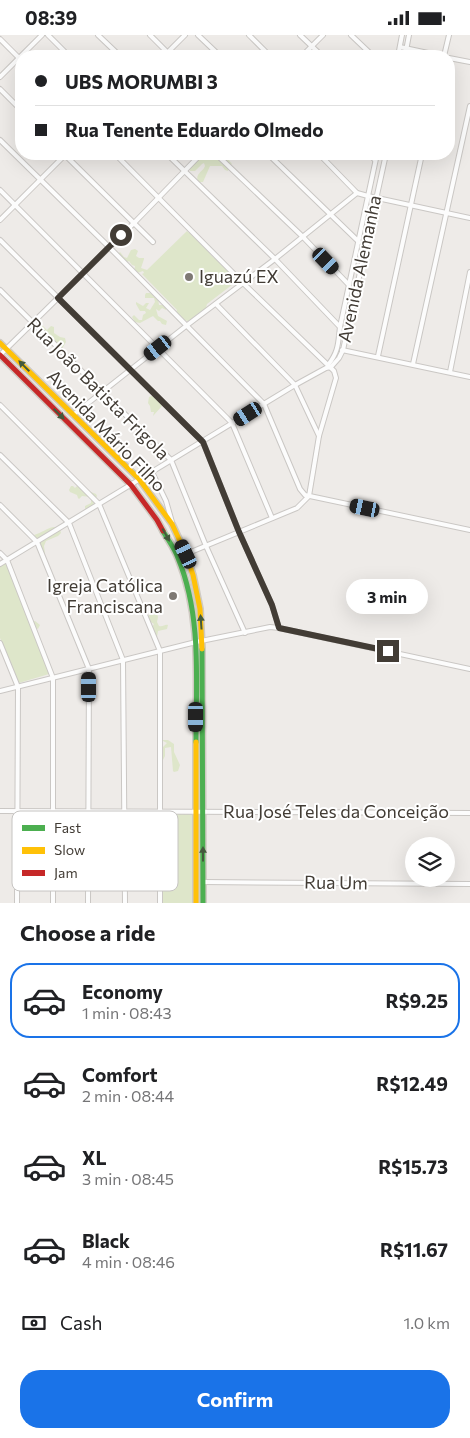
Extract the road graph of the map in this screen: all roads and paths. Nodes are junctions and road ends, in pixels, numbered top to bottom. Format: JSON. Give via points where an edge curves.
{"nodes":[{"id":1,"x":42,"y":35,"type":"edge"},
{"id":2,"x":48,"y":35,"type":"edge"},
{"id":3,"x":98,"y":35,"type":"edge"},
{"id":4,"x":150,"y":35,"type":"edge"},
{"id":5,"x":185,"y":35,"type":"edge"},
{"id":6,"x":198,"y":35,"type":"edge"},
{"id":7,"x":248,"y":35,"type":"edge"},
{"id":8,"x":300,"y":35,"type":"edge"},
{"id":9,"x":323,"y":35,"type":"edge"},
{"id":10,"x":352,"y":35,"type":"edge"},
{"id":11,"x":402,"y":35,"type":"edge"},
{"id":12,"x":410,"y":35,"type":"edge"},
{"id":13,"x":448,"y":35,"type":"edge"},
{"id":14,"x":0,"y":39,"type":"edge"},
{"id":15,"x":312,"y":47,"type":"junction"},
{"id":16,"x":400,"y":47,"type":"junction"},
{"id":17,"x":407,"y":49,"type":"junction"},
{"id":18,"x":28,"y":50,"type":"edge"},
{"id":19,"x":63,"y":50,"type":"edge"},
{"id":20,"x":114,"y":50,"type":"edge"},
{"id":21,"x":163,"y":50,"type":"edge"},
{"id":22,"x":172,"y":50,"type":"edge"},
{"id":23,"x":214,"y":50,"type":"edge"},
{"id":24,"x":264,"y":50,"type":"edge"},
{"id":25,"x":309,"y":50,"type":"edge"},
{"id":26,"x":315,"y":50,"type":"edge"},
{"id":27,"x":367,"y":50,"type":"edge"},
{"id":28,"x":399,"y":50,"type":"edge"},
{"id":29,"x":412,"y":50,"type":"edge"},
{"id":30,"x":444,"y":50,"type":"edge"},
{"id":31,"x":15,"y":54,"type":"edge"},
{"id":32,"x":455,"y":59,"type":"edge"},
{"id":33,"x":470,"y":63,"type":"edge"},
{"id":34,"x":15,"y":64,"type":"edge"},
{"id":35,"x":0,"y":77,"type":"edge"},
{"id":36,"x":0,"y":89,"type":"edge"},
{"id":37,"x":15,"y":104,"type":"edge"},
{"id":38,"x":470,"y":106,"type":"edge"},
{"id":39,"x":0,"y":140,"type":"edge"},
{"id":40,"x":15,"y":155,"type":"edge"},
{"id":41,"x":20,"y":160,"type":"edge"},
{"id":42,"x":59,"y":160,"type":"edge"},
{"id":43,"x":71,"y":160,"type":"edge"},
{"id":44,"x":121,"y":160,"type":"edge"},
{"id":45,"x":173,"y":160,"type":"edge"},
{"id":46,"x":195,"y":160,"type":"edge"},
{"id":47,"x":222,"y":160,"type":"edge"},
{"id":48,"x":274,"y":160,"type":"edge"},
{"id":49,"x":324,"y":160,"type":"edge"},
{"id":50,"x":375,"y":160,"type":"edge"},
{"id":51,"x":384,"y":160,"type":"edge"},
{"id":52,"x":421,"y":160,"type":"edge"},
{"id":53,"x":184,"y":171,"type":"junction"},
{"id":54,"x":40,"y":180,"type":"junction"},
{"id":55,"x":0,"y":190,"type":"edge"},
{"id":56,"x":357,"y":193,"type":"junction"},
{"id":57,"x":158,"y":197,"type":"junction"},
{"id":58,"x":368,"y":197,"type":"junction"},
{"id":59,"x":375,"y":197,"type":"junction"},
{"id":60,"x":15,"y":205,"type":"junction"},
{"id":61,"x":411,"y":205,"type":"junction"},
{"id":62,"x":446,"y":213,"type":"junction"},
{"id":63,"x":330,"y":215,"type":"junction"},
{"id":64,"x":470,"y":218,"type":"edge"},
{"id":65,"x":0,"y":220,"type":"edge"},
{"id":66,"x":134,"y":223,"type":"junction"},
{"id":67,"x":303,"y":237,"type":"junction"},
{"id":68,"x":0,"y":240,"type":"edge"},
{"id":69,"x":153,"y":242,"type":"dead end"},
{"id":70,"x":358,"y":242,"type":"junction"},
{"id":71,"x":109,"y":247,"type":"junction"},
{"id":72,"x":275,"y":259,"type":"junction"},
{"id":73,"x":470,"y":272,"type":"edge"},
{"id":74,"x":83,"y":273,"type":"junction"},
{"id":75,"x":243,"y":283,"type":"junction"},
{"id":76,"x":349,"y":285,"type":"junction"},
{"id":77,"x":0,"y":290,"type":"edge"},
{"id":78,"x":58,"y":298,"type":"junction"},
{"id":79,"x":216,"y":304,"type":"junction"},
{"id":80,"x":33,"y":323,"type":"junction"},
{"id":81,"x":186,"y":326,"type":"junction"},
{"id":82,"x":340,"y":327,"type":"junction"},
{"id":83,"x":0,"y":343,"type":"edge"},
{"id":84,"x":158,"y":348,"type":"junction"},
{"id":85,"x":6,"y":349,"type":"junction"},
{"id":86,"x":340,"y":349,"type":"junction"},
{"id":87,"x":0,"y":355,"type":"edge"},
{"id":88,"x":378,"y":356,"type":"junction"},
{"id":89,"x":413,"y":364,"type":"junction"},
{"id":90,"x":328,"y":367,"type":"junction"},
{"id":91,"x":130,"y":370,"type":"junction"},
{"id":92,"x":450,"y":372,"type":"junction"},
{"id":93,"x":470,"y":377,"type":"edge"},
{"id":94,"x":295,"y":385,"type":"junction"},
{"id":95,"x":102,"y":392,"type":"junction"},
{"id":96,"x":264,"y":404,"type":"junction"},
{"id":97,"x":0,"y":405,"type":"edge"},
{"id":98,"x":73,"y":415,"type":"junction"},
{"id":99,"x":232,"y":423,"type":"junction"},
{"id":100,"x":319,"y":436,"type":"junction"},
{"id":101,"x":203,"y":442,"type":"junction"},
{"id":102,"x":0,"y":455,"type":"edge"},
{"id":103,"x":171,"y":460,"type":"junction"},
{"id":104,"x":152,"y":471,"type":"junction"},
{"id":105,"x":139,"y":479,"type":"junction"},
{"id":106,"x":131,"y":485,"type":"junction"},
{"id":107,"x":309,"y":497,"type":"junction"},
{"id":108,"x":99,"y":504,"type":"junction"},
{"id":109,"x":0,"y":505,"type":"edge"},
{"id":110,"x":272,"y":518,"type":"junction"},
{"id":111,"x":69,"y":523,"type":"junction"},
{"id":112,"x":172,"y":524,"type":"junction"},
{"id":113,"x":470,"y":529,"type":"edge"},
{"id":114,"x":239,"y":532,"type":"junction"},
{"id":115,"x":37,"y":542,"type":"junction"},
{"id":116,"x":206,"y":546,"type":"junction"},
{"id":117,"x":0,"y":553,"type":"edge"},
{"id":118,"x":186,"y":554,"type":"junction"},
{"id":119,"x":7,"y":560,"type":"junction"},
{"id":120,"x":0,"y":564,"type":"edge"},
{"id":121,"x":279,"y":628,"type":"junction"},
{"id":122,"x":245,"y":633,"type":"junction"},
{"id":123,"x":199,"y":641,"type":"junction"},
{"id":124,"x":0,"y":643,"type":"edge"},
{"id":125,"x":160,"y":651,"type":"junction"},
{"id":126,"x":123,"y":660,"type":"junction"},
{"id":127,"x":89,"y":669,"type":"junction"},
{"id":128,"x":470,"y":669,"type":"edge"},
{"id":129,"x":53,"y":679,"type":"junction"},
{"id":130,"x":18,"y":687,"type":"junction"},
{"id":131,"x":0,"y":691,"type":"edge"},
{"id":132,"x":0,"y":811,"type":"edge"},
{"id":133,"x":17,"y":811,"type":"junction"},
{"id":134,"x":53,"y":811,"type":"junction"},
{"id":135,"x":89,"y":811,"type":"junction"},
{"id":136,"x":124,"y":811,"type":"junction"},
{"id":137,"x":159,"y":811,"type":"junction"},
{"id":138,"x":200,"y":811,"type":"junction"},
{"id":139,"x":470,"y":813,"type":"edge"},
{"id":140,"x":203,"y":882,"type":"junction"},
{"id":141,"x":470,"y":884,"type":"edge"},
{"id":142,"x":196,"y":903,"type":"edge"},
{"id":143,"x":203,"y":903,"type":"edge"}],
"edges":[{"from":1,"to":18,"type":"street"},
{"from":2,"to":19,"type":"street"},
{"from":3,"to":20,"type":"street"},
{"from":4,"to":21,"type":"street"},
{"from":5,"to":22,"type":"street"},
{"from":6,"to":23,"type":"street"},
{"from":7,"to":24,"type":"street"},
{"from":8,"to":15,"type":"street"},
{"from":9,"to":15,"type":"street"},
{"from":10,"to":27,"type":"street"},
{"from":11,"to":16,"type":"street"},
{"from":12,"to":17,"type":"street"},
{"from":13,"to":30,"type":"street"},
{"from":14,"to":31,"type":"street"},
{"from":15,"to":25,"type":"street"},
{"from":15,"to":26,"type":"street"},
{"from":16,"to":17,"type":"street"},
{"from":16,"to":28,"type":"street"},
{"from":17,"to":29,"type":"street"},
{"from":32,"to":33,"type":"street"},
{"from":34,"to":35,"type":"street"},
{"from":36,"to":37,"type":"street"},
{"from":38,"to":62,"type":"street"},
{"from":39,"to":40,"type":"street"},
{"from":41,"to":54,"type":"street"},
{"from":42,"to":54,"type":"street"},
{"from":43,"to":66,"type":"street"},
{"from":44,"to":57,"type":"street"},
{"from":45,"to":53,"type":"street"},
{"from":46,"to":53,"type":"street"},
{"from":47,"to":67,"type":"street"},
{"from":48,"to":63,"type":"street"},
{"from":49,"to":56,"type":"street"},
{"from":50,"to":58,"type":"street","name":"Avenida Alemanha"},
{"from":51,"to":59,"type":"street","name":"Avenida Alemanha"},
{"from":52,"to":61,"type":"street"},
{"from":53,"to":57,"type":"street"},
{"from":53,"to":72,"type":"street"},
{"from":54,"to":60,"type":"street"},
{"from":54,"to":71,"type":"street"},
{"from":55,"to":60,"type":"street"},
{"from":56,"to":58,"type":"street"},
{"from":56,"to":63,"type":"street"},
{"from":57,"to":66,"type":"street"},
{"from":57,"to":75,"type":"street"},
{"from":58,"to":59,"type":"street"},
{"from":58,"to":70,"type":"street","name":"Avenida Alemanha"},
{"from":59,"to":61,"type":"street"},
{"from":59,"to":86,"type":"street","name":"Avenida Alemanha"},
{"from":60,"to":65,"type":"street"},
{"from":60,"to":74,"type":"street"},
{"from":61,"to":62,"type":"street"},
{"from":61,"to":88,"type":"street"},
{"from":62,"to":64,"type":"street"},
{"from":62,"to":89,"type":"street"},
{"from":63,"to":67,"type":"street"},
{"from":63,"to":70,"type":"street"},
{"from":66,"to":69,"type":"street"},
{"from":66,"to":71,"type":"street"},
{"from":67,"to":72,"type":"street"},
{"from":67,"to":76,"type":"street"},
{"from":68,"to":78,"type":"street"},
{"from":70,"to":76,"type":"street","name":"Avenida Alemanha"},
{"from":71,"to":74,"type":"street"},
{"from":71,"to":81,"type":"street"},
{"from":72,"to":75,"type":"street"},
{"from":72,"to":82,"type":"street"},
{"from":73,"to":92,"type":"street"},
{"from":74,"to":78,"type":"street"},
{"from":74,"to":84,"type":"street"},
{"from":75,"to":79,"type":"street"},
{"from":75,"to":90,"type":"street"},
{"from":76,"to":82,"type":"street","name":"Avenida Alemanha"},
{"from":77,"to":80,"type":"street","name":"Rua João Batista Frigola"},
{"from":78,"to":80,"type":"street"},
{"from":78,"to":91,"type":"street"},
{"from":79,"to":81,"type":"street"},
{"from":79,"to":94,"type":"street"},
{"from":80,"to":85,"type":"street"},
{"from":80,"to":95,"type":"street","name":"Rua João Batista Frigola"},
{"from":81,"to":84,"type":"street"},
{"from":81,"to":96,"type":"street"},
{"from":82,"to":86,"type":"street","name":"Avenida Alemanha"},
{"from":83,"to":85,"type":"main road","name":"Avenida Mário Filho"},
{"from":84,"to":91,"type":"street"},
{"from":84,"to":99,"type":"street"},
{"from":85,"to":87,"type":"street"},
{"from":98,"to":85,"type":"main road","name":"Avenida Mário Filho","one_way":true},
{"from":86,"to":88,"type":"street"},
{"from":86,"to":90,"type":"street","name":"Avenida Alemanha"},
{"from":87,"to":106,"type":"main road","name":"Avenida Mário Filho","one_way":true},
{"from":88,"to":89,"type":"street"},
{"from":89,"to":92,"type":"street"},
{"from":90,"to":94,"type":"street"},
{"from":90,"to":100,"type":"street","via":[[336,378]]},
{"from":91,"to":95,"type":"street"},
{"from":91,"to":101,"type":"street"},
{"from":92,"to":93,"type":"street"},
{"from":94,"to":96,"type":"street"},
{"from":94,"to":100,"type":"street"},
{"from":95,"to":98,"type":"street"},
{"from":95,"to":103,"type":"street","name":"Rua João Batista Frigola"},
{"from":96,"to":99,"type":"street"},
{"from":96,"to":107,"type":"street","via":[[300,489]]},
{"from":97,"to":108,"type":"street"},
{"from":98,"to":105,"type":"main road","name":"Avenida Mário Filho"},
{"from":99,"to":101,"type":"street"},
{"from":99,"to":110,"type":"street"},
{"from":100,"to":107,"type":"street"},
{"from":101,"to":103,"type":"street"},
{"from":101,"to":114,"type":"street"},
{"from":102,"to":111,"type":"street"},
{"from":103,"to":104,"type":"street"},
{"from":103,"to":116,"type":"street","name":"Rua João Batista Frigola"},
{"from":104,"to":105,"type":"street"},
{"from":104,"to":112,"type":"street","via":[[166,501]]},
{"from":105,"to":106,"type":"street"},
{"from":105,"to":112,"type":"main road","name":"Avenida Mário Filho"},
{"from":106,"to":108,"type":"street"},
{"from":106,"to":123,"type":"main road","name":"Avenida Mário Filho","one_way":true,"via":[[157,520],[178,557],[190,594]]},
{"from":107,"to":110,"type":"street","via":[[297,507]]},
{"from":107,"to":113,"type":"street"},
{"from":108,"to":111,"type":"street"},
{"from":108,"to":125,"type":"street"},
{"from":109,"to":115,"type":"street"},
{"from":110,"to":114,"type":"street"},
{"from":111,"to":115,"type":"street"},
{"from":111,"to":126,"type":"street"},
{"from":112,"to":118,"type":"main road","name":"Avenida Mário Filho"},
{"from":114,"to":116,"type":"street"},
{"from":114,"to":121,"type":"street"},
{"from":115,"to":119,"type":"street"},
{"from":115,"to":127,"type":"street"},
{"from":116,"to":118,"type":"street"},
{"from":116,"to":122,"type":"street","name":"Rua João Batista Frigola"},
{"from":117,"to":119,"type":"street"},
{"from":123,"to":118,"type":"main road","name":"Avenida Mário Filho","one_way":true,"via":[[200,609]]},
{"from":119,"to":120,"type":"street"},
{"from":119,"to":129,"type":"street"},
{"from":121,"to":122,"type":"street"},
{"from":121,"to":128,"type":"street"},
{"from":122,"to":123,"type":"street"},
{"from":123,"to":125,"type":"street"},
{"from":123,"to":138,"type":"main road","name":"Avenida Mário Filho"},
{"from":124,"to":130,"type":"street"},
{"from":125,"to":126,"type":"street"},
{"from":125,"to":137,"type":"street"},
{"from":126,"to":127,"type":"street"},
{"from":126,"to":136,"type":"street"},
{"from":127,"to":129,"type":"street"},
{"from":127,"to":135,"type":"street"},
{"from":129,"to":130,"type":"street"},
{"from":129,"to":134,"type":"street"},
{"from":130,"to":131,"type":"street"},
{"from":130,"to":133,"type":"street"},
{"from":132,"to":133,"type":"street","name":"Rua José Teles da Conceição"},
{"from":133,"to":134,"type":"street","name":"Rua José Teles da Conceição"},
{"from":134,"to":135,"type":"street","name":"Rua José Teles da Conceição"},
{"from":135,"to":136,"type":"street","name":"Rua José Teles da Conceição"},
{"from":136,"to":137,"type":"street","name":"Rua José Teles da Conceição"},
{"from":137,"to":138,"type":"street","name":"Rua José Teles da Conceição"},
{"from":138,"to":139,"type":"street","name":"Rua José Teles da Conceição"},
{"from":140,"to":138,"type":"main road","name":"Avenida Mário Filho","one_way":true},
{"from":138,"to":142,"type":"main road","name":"Avenida Mário Filho"},
{"from":140,"to":141,"type":"street","name":"Rua Um"},
{"from":140,"to":143,"type":"main road","name":"Avenida Mário Filho"}]}
